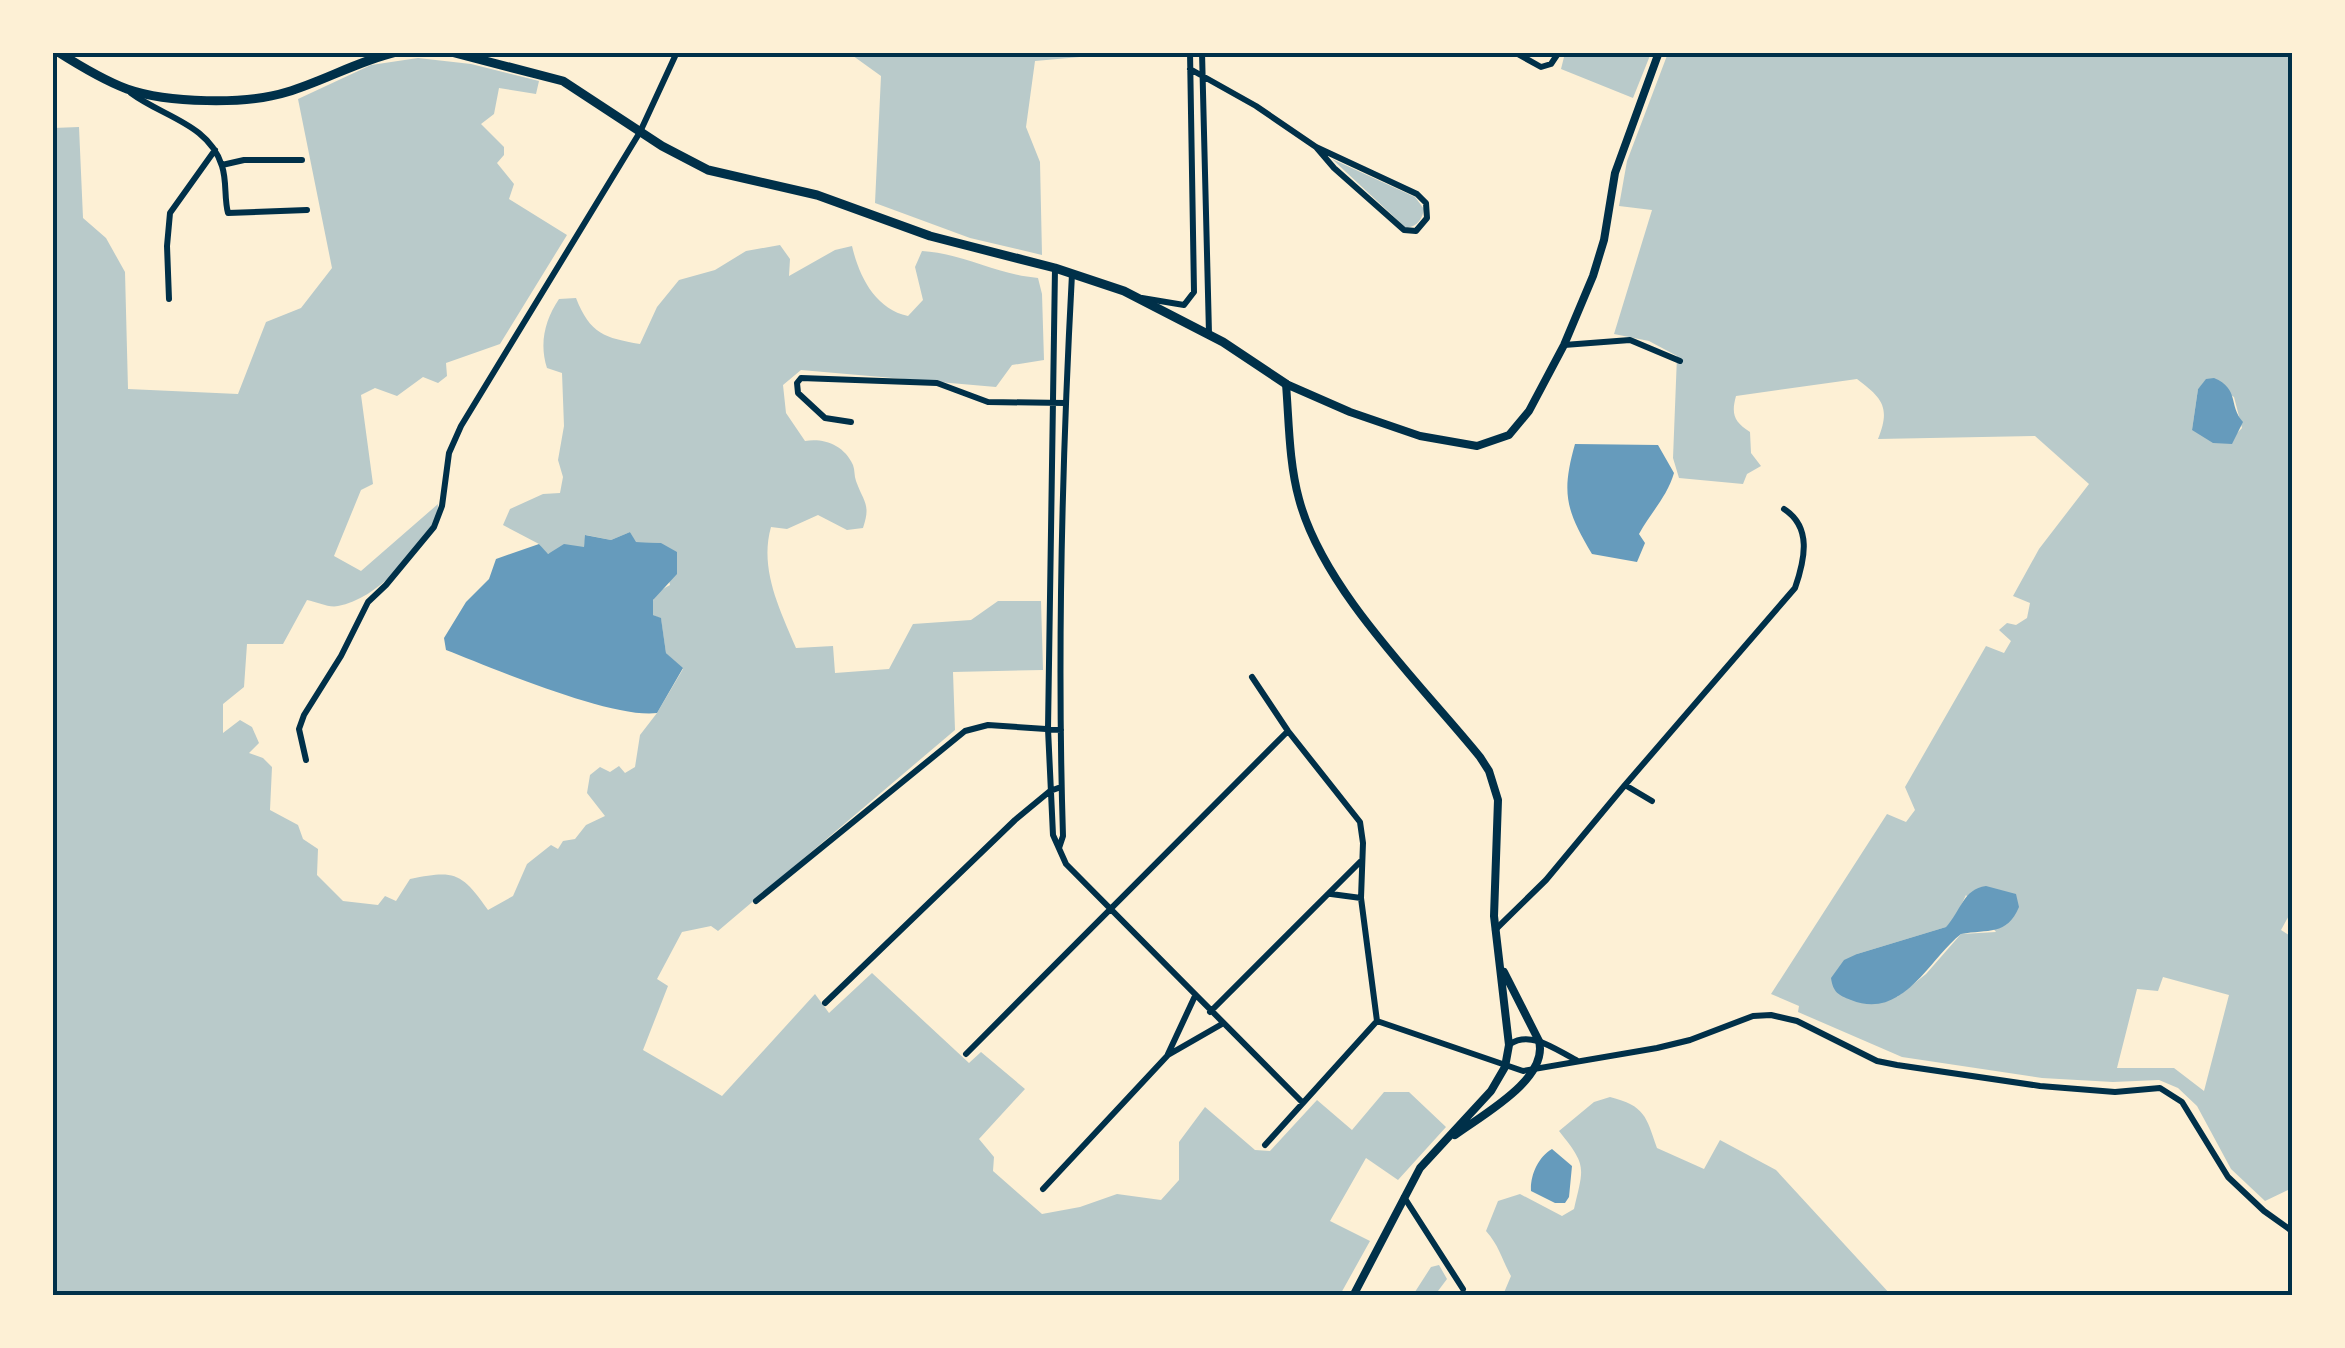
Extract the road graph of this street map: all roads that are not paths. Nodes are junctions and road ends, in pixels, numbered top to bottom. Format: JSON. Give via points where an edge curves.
{"nodes":[{"id":1,"x":58,"y":52,"type":"edge"},
{"id":2,"x":396,"y":52,"type":"edge"},
{"id":3,"x":451,"y":52,"type":"edge"},
{"id":4,"x":677,"y":52,"type":"edge"},
{"id":5,"x":1190,"y":52,"type":"edge"},
{"id":6,"x":1202,"y":52,"type":"edge"},
{"id":7,"x":1514,"y":52,"type":"edge"},
{"id":8,"x":1559,"y":52,"type":"edge"},
{"id":9,"x":1659,"y":52,"type":"edge"},
{"id":10,"x":1190,"y":69,"type":"junction"},
{"id":11,"x":1202,"y":74,"type":"junction"},
{"id":12,"x":124,"y":88,"type":"junction"},
{"id":13,"x":640,"y":132,"type":"junction"},
{"id":14,"x":1316,"y":147,"type":"junction"},
{"id":15,"x":214,"y":150,"type":"junction"},
{"id":16,"x":302,"y":160,"type":"dead end"},
{"id":17,"x":222,"y":165,"type":"junction"},
{"id":18,"x":307,"y":210,"type":"dead end"},
{"id":19,"x":1055,"y":268,"type":"junction"},
{"id":20,"x":1072,"y":274,"type":"junction"},
{"id":21,"x":1135,"y":296,"type":"junction"},
{"id":22,"x":170,"y":299,"type":"dead end"},
{"id":23,"x":1209,"y":334,"type":"junction"},
{"id":24,"x":1564,"y":345,"type":"junction"},
{"id":25,"x":1680,"y":362,"type":"dead end"},
{"id":26,"x":1286,"y":384,"type":"junction"},
{"id":27,"x":1052,"y":403,"type":"junction"},
{"id":28,"x":1065,"y":403,"type":"junction"},
{"id":29,"x":851,"y":422,"type":"dead end"},
{"id":30,"x":1050,"y":504,"type":"junction"},
{"id":31,"x":1063,"y":504,"type":"junction"},
{"id":32,"x":1784,"y":509,"type":"dead end"},
{"id":33,"x":1252,"y":677,"type":"dead end"},
{"id":34,"x":1048,"y":729,"type":"junction"},
{"id":35,"x":1061,"y":730,"type":"junction"},
{"id":36,"x":1288,"y":731,"type":"junction"},
{"id":37,"x":306,"y":760,"type":"dead end"},
{"id":38,"x":1625,"y":785,"type":"junction"},
{"id":39,"x":1061,"y":787,"type":"junction"},
{"id":40,"x":1050,"y":791,"type":"junction"},
{"id":41,"x":1652,"y":801,"type":"dead end"},
{"id":42,"x":1059,"y":850,"type":"junction"},
{"id":43,"x":1362,"y":860,"type":"junction"},
{"id":44,"x":1330,"y":894,"type":"junction"},
{"id":45,"x":1362,"y":898,"type":"junction"},
{"id":46,"x":756,"y":901,"type":"dead end"},
{"id":47,"x":1110,"y":909,"type":"junction"},
{"id":48,"x":1496,"y":930,"type":"junction"},
{"id":49,"x":1502,"y":968,"type":"junction"},
{"id":50,"x":1195,"y":996,"type":"junction"},
{"id":51,"x":825,"y":1003,"type":"dead end"},
{"id":52,"x":1210,"y":1012,"type":"junction"},
{"id":53,"x":1377,"y":1021,"type":"junction"},
{"id":54,"x":1222,"y":1024,"type":"junction"},
{"id":55,"x":1539,"y":1040,"type":"junction"},
{"id":56,"x":1509,"y":1045,"type":"junction"},
{"id":57,"x":966,"y":1054,"type":"dead end"},
{"id":58,"x":1168,"y":1055,"type":"junction"},
{"id":59,"x":1576,"y":1060,"type":"junction"},
{"id":60,"x":1505,"y":1067,"type":"junction"},
{"id":61,"x":1534,"y":1070,"type":"junction"},
{"id":62,"x":1303,"y":1103,"type":"junction"},
{"id":63,"x":1265,"y":1144,"type":"dead end"},
{"id":64,"x":1442,"y":1144,"type":"junction"},
{"id":65,"x":1043,"y":1189,"type":"dead end"},
{"id":66,"x":1404,"y":1197,"type":"junction"},
{"id":67,"x":2292,"y":1231,"type":"edge"},
{"id":68,"x":1463,"y":1289,"type":"dead end"},
{"id":69,"x":1353,"y":1296,"type":"edge"}],
"edges":[{"from":1,"to":12,"type":"main road"},
{"from":2,"to":12,"type":"main road","via":[[254,100]]},
{"from":3,"to":13,"type":"main road","via":[[562,81]]},
{"from":4,"to":13,"type":"street"},
{"from":5,"to":10,"type":"street"},
{"from":6,"to":11,"type":"street"},
{"from":7,"to":8,"type":"street","via":[[1541,67]]},
{"from":9,"to":24,"type":"street","via":[[1615,173],[1593,276]]},
{"from":10,"to":11,"type":"street"},
{"from":10,"to":21,"type":"street","via":[[1194,292],[1184,305]]},
{"from":11,"to":14,"type":"street"},
{"from":11,"to":23,"type":"street"},
{"from":12,"to":15,"type":"street","via":[[198,130]]},
{"from":13,"to":19,"type":"main road","via":[[708,170],[817,195],[946,240]]},
{"from":13,"to":37,"type":"street","via":[[454,440],[434,527],[368,602],[313,697],[299,729]]},
{"from":14,"to":14,"type":"street","via":[[1404,230],[1416,231],[1427,218],[1428,207],[1417,194]]},
{"from":15,"to":17,"type":"street"},
{"from":15,"to":22,"type":"street","via":[[170,213]]},
{"from":16,"to":17,"type":"street"},
{"from":17,"to":18,"type":"street","via":[[228,213]]},
{"from":19,"to":20,"type":"main road"},
{"from":19,"to":27,"type":"street"},
{"from":20,"to":21,"type":"main road"},
{"from":20,"to":28,"type":"street"},
{"from":21,"to":23,"type":"main road"},
{"from":23,"to":26,"type":"main road"},
{"from":24,"to":25,"type":"street","via":[[1630,340]]},
{"from":24,"to":26,"type":"street","via":[[1520,424],[1477,446],[1420,436]]},
{"from":26,"to":48,"type":"street","via":[[1294,481],[1312,535],[1357,610],[1480,757],[1494,784]]},
{"from":27,"to":28,"type":"street"},
{"from":27,"to":29,"type":"street","via":[[988,402],[937,383],[801,378],[798,393],[819,414]]},
{"from":27,"to":30,"type":"street"},
{"from":28,"to":31,"type":"street"},
{"from":30,"to":31,"type":"street"},
{"from":30,"to":34,"type":"street"},
{"from":31,"to":35,"type":"street"},
{"from":32,"to":38,"type":"street","via":[[1803,527],[1795,588]]},
{"from":33,"to":36,"type":"street"},
{"from":34,"to":35,"type":"street"},
{"from":34,"to":40,"type":"street"},
{"from":34,"to":46,"type":"street","via":[[988,724],[965,731]]},
{"from":35,"to":39,"type":"street"},
{"from":36,"to":43,"type":"street","via":[[1360,822]]},
{"from":36,"to":47,"type":"street"},
{"from":38,"to":41,"type":"street"},
{"from":38,"to":48,"type":"street"},
{"from":39,"to":40,"type":"street"},
{"from":39,"to":42,"type":"street"},
{"from":40,"to":42,"type":"street"},
{"from":40,"to":51,"type":"street"},
{"from":42,"to":47,"type":"street"},
{"from":43,"to":44,"type":"street"},
{"from":43,"to":45,"type":"street"},
{"from":44,"to":45,"type":"street"},
{"from":44,"to":52,"type":"street"},
{"from":45,"to":53,"type":"street"},
{"from":47,"to":50,"type":"street"},
{"from":47,"to":57,"type":"street"},
{"from":48,"to":49,"type":"street"},
{"from":49,"to":55,"type":"street"},
{"from":49,"to":56,"type":"street"},
{"from":50,"to":52,"type":"street"},
{"from":50,"to":58,"type":"street"},
{"from":52,"to":54,"type":"street"},
{"from":53,"to":60,"type":"street"},
{"from":53,"to":62,"type":"street"},
{"from":54,"to":58,"type":"street"},
{"from":54,"to":62,"type":"street"},
{"from":55,"to":56,"type":"street"},
{"from":55,"to":59,"type":"street"},
{"from":55,"to":61,"type":"street"},
{"from":56,"to":60,"type":"street"},
{"from":58,"to":65,"type":"street"},
{"from":59,"to":61,"type":"street"},
{"from":59,"to":67,"type":"street","via":[[1673,1044],[1763,1014],[1784,1016],[1897,1065],[2040,1086],[2160,1088],[2182,1102],[2228,1178]]},
{"from":60,"to":61,"type":"street"},
{"from":60,"to":64,"type":"street"},
{"from":61,"to":64,"type":"street","via":[[1520,1088]]},
{"from":62,"to":63,"type":"street"},
{"from":64,"to":66,"type":"street"},
{"from":66,"to":68,"type":"street"},
{"from":66,"to":69,"type":"street"}]}
